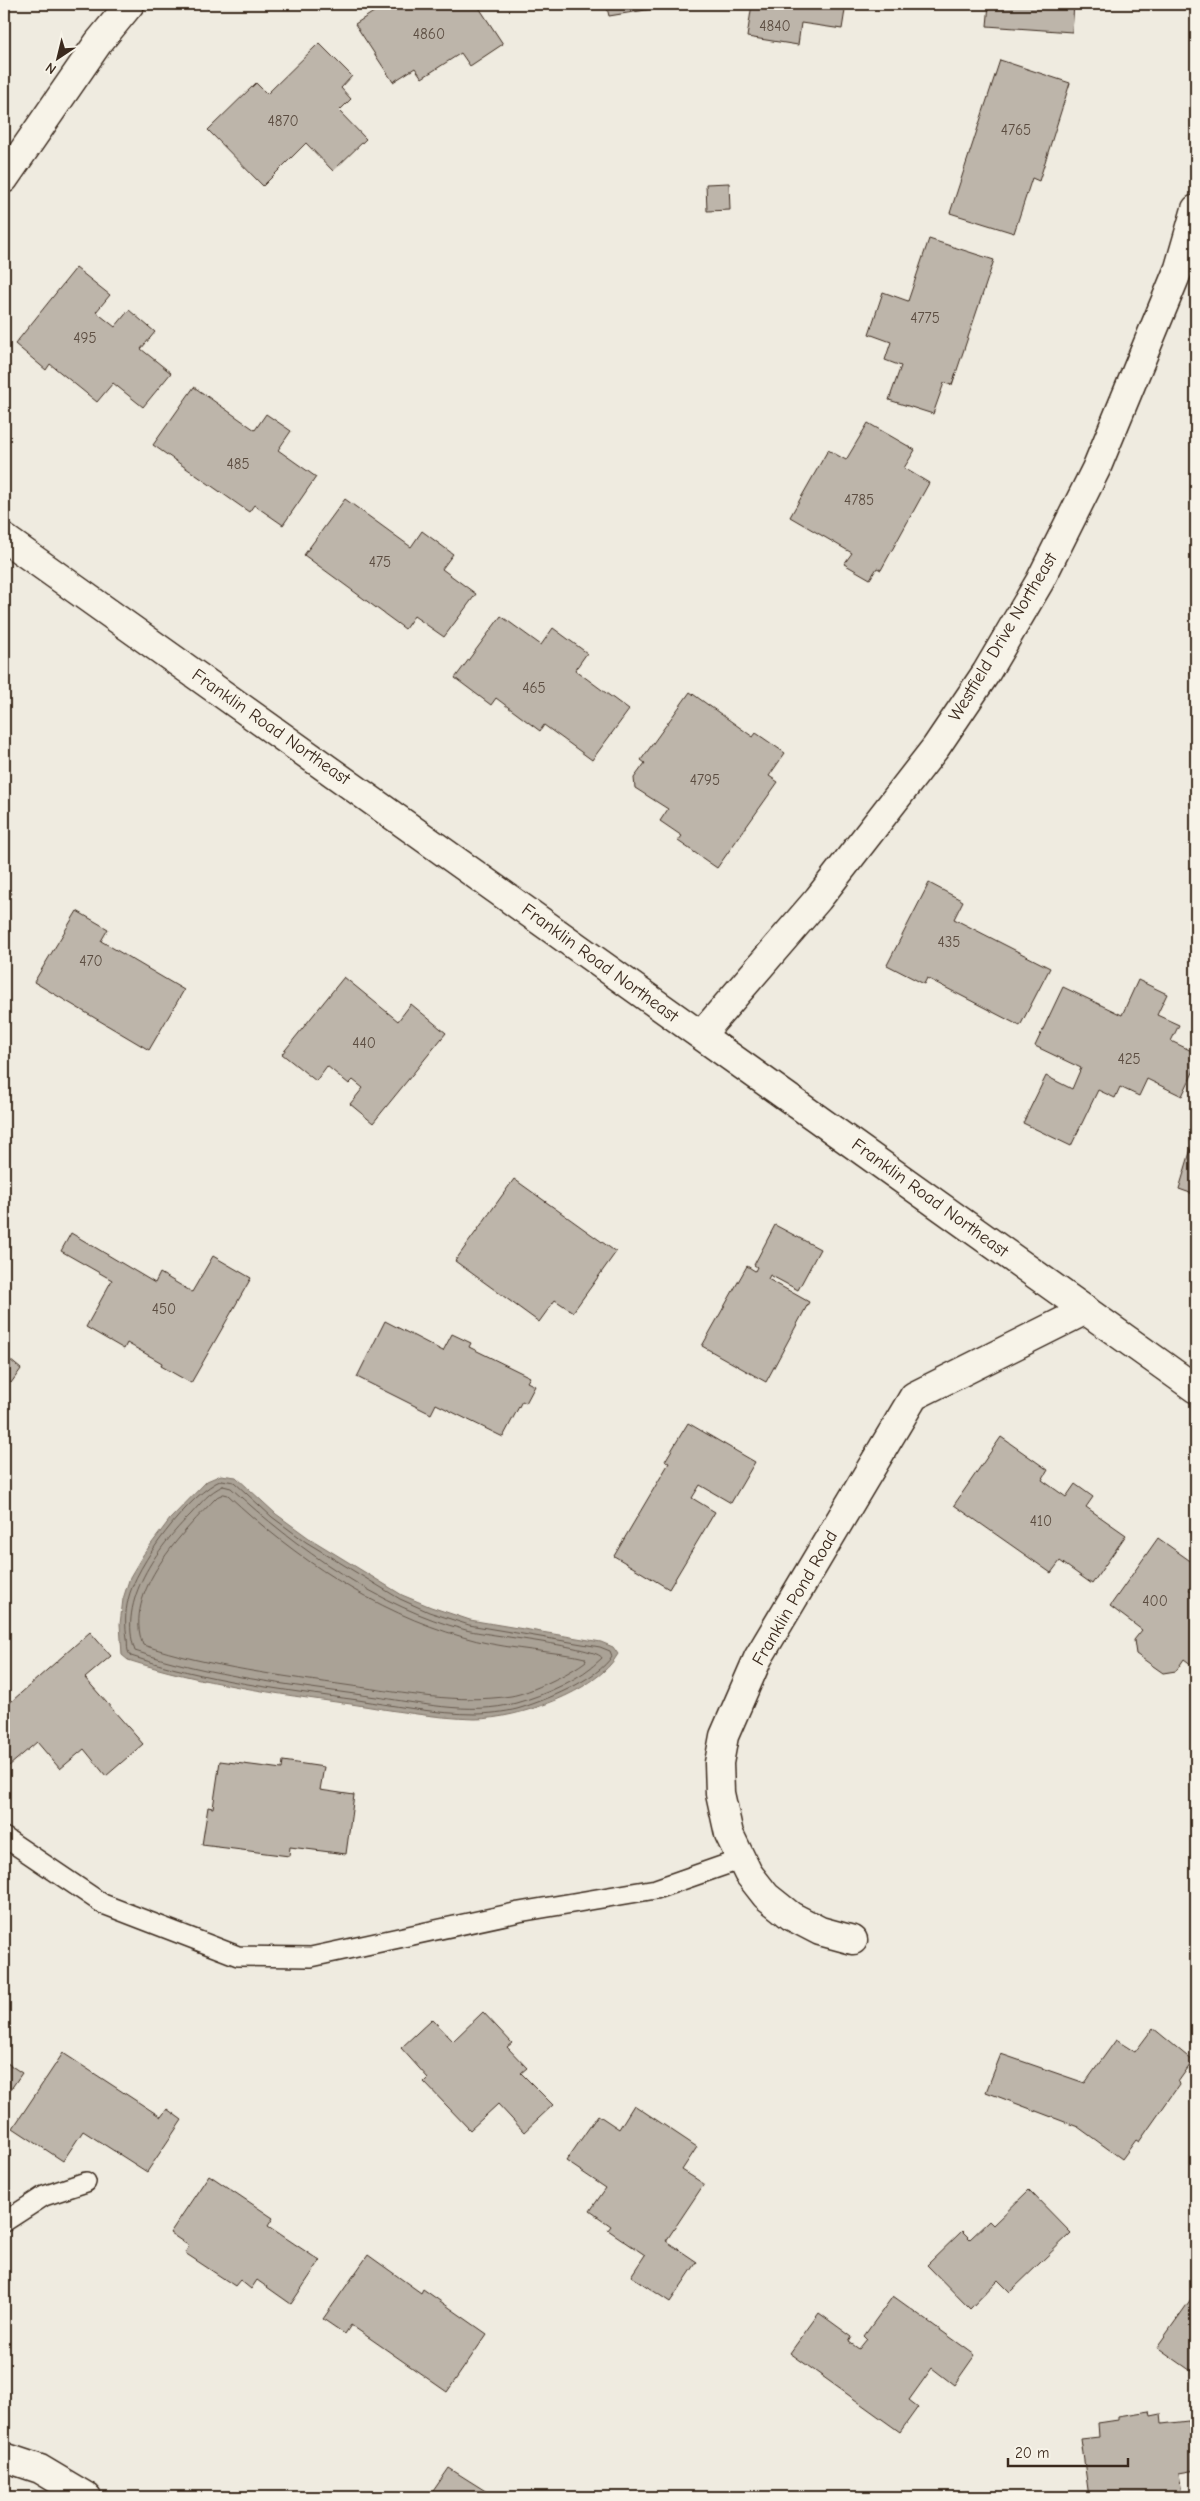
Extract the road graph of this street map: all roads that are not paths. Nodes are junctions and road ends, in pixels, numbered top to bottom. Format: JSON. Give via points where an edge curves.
{"nodes":[{"id":1,"x":130,"y":4,"type":"edge"},
{"id":2,"x":4,"y":178,"type":"edge"},
{"id":3,"x":1196,"y":209,"type":"edge"},
{"id":4,"x":4,"y":538,"type":"edge"},
{"id":5,"x":701,"y":1035,"type":"junction"},
{"id":6,"x":1086,"y":1310,"type":"junction"},
{"id":7,"x":1196,"y":1388,"type":"edge"},
{"id":8,"x":4,"y":1837,"type":"edge"},
{"id":9,"x":742,"y":1859,"type":"junction"},
{"id":10,"x":854,"y":1940,"type":"dead end"},
{"id":11,"x":86,"y":2182,"type":"dead end"},
{"id":12,"x":4,"y":2222,"type":"edge"},
{"id":13,"x":4,"y":2457,"type":"edge"},
{"id":14,"x":87,"y":2497,"type":"edge"}],
"edges":[{"from":1,"to":2,"type":"street","via":[[98,43]]},
{"from":3,"to":5,"type":"street","name":"Westfield Drive Northeast","via":[[1180,268],[1096,469],[1040,581],[986,673],[936,747],[818,899]]},
{"from":4,"to":5,"type":"street","name":"Franklin Road Northeast"},
{"from":5,"to":6,"type":"street","name":"Franklin Road Northeast"},
{"from":6,"to":7,"type":"street","name":"Franklin Road Northeast"},
{"from":6,"to":9,"type":"street","name":"Franklin Pond Road","via":[[914,1396],[758,1658],[724,1736],[719,1763],[720,1793],[729,1834]]},
{"from":8,"to":9,"type":"lane","via":[[103,1904],[238,1956],[311,1957],[519,1912],[656,1889]]},
{"from":9,"to":10,"type":"street","name":"Franklin Pond Road","via":[[748,1873],[766,1896],[791,1916],[820,1931]]},
{"from":11,"to":12,"type":"lane","via":[[44,2196]]},
{"from":13,"to":14,"type":"street","via":[[40,2469]]}]}
